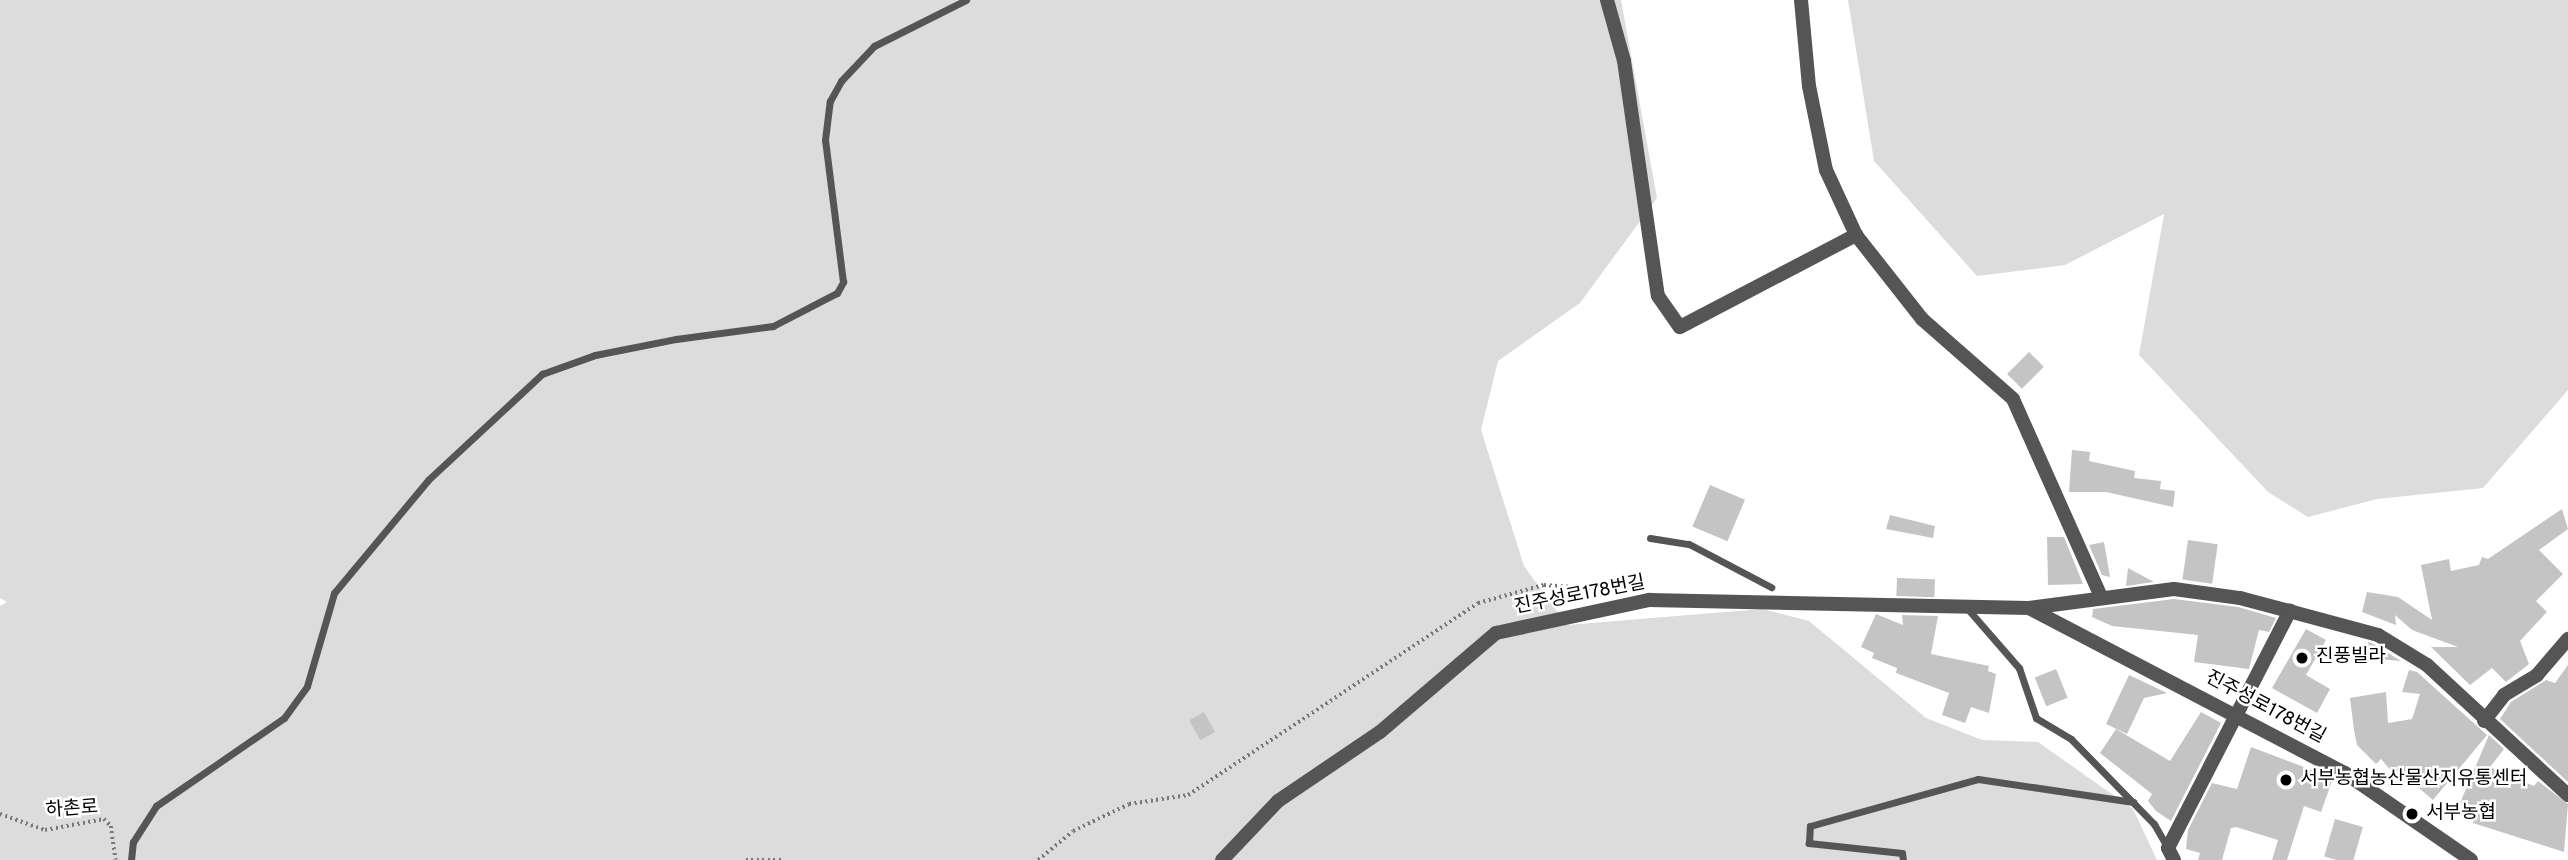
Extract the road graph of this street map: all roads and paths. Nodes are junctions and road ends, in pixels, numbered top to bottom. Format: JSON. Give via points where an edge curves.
{"nodes":[{"id":1,"x":966,"y":0,"type":"edge"},
{"id":2,"x":1607,"y":0,"type":"edge"},
{"id":3,"x":1801,"y":0,"type":"edge"},
{"id":4,"x":1856,"y":234,"type":"junction"},
{"id":5,"x":1650,"y":538,"type":"dead end"},
{"id":6,"x":1771,"y":587,"type":"dead end"},
{"id":7,"x":1623,"y":591,"type":"dead end"},
{"id":8,"x":2101,"y":597,"type":"junction"},
{"id":9,"x":1965,"y":606,"type":"junction"},
{"id":10,"x":2029,"y":608,"type":"junction"},
{"id":11,"x":2290,"y":611,"type":"junction"},
{"id":12,"x":2568,"y":639,"type":"edge"},
{"id":13,"x":2239,"y":715,"type":"junction"},
{"id":14,"x":2484,"y":721,"type":"junction"},
{"id":15,"x":2568,"y":795,"type":"edge"},
{"id":16,"x":2133,"y":802,"type":"junction"},
{"id":17,"x":0,"y":814,"type":"edge"},
{"id":18,"x":2171,"y":854,"type":"edge"},
{"id":19,"x":116,"y":860,"type":"edge"},
{"id":20,"x":131,"y":860,"type":"edge"},
{"id":21,"x":746,"y":860,"type":"edge"},
{"id":22,"x":781,"y":860,"type":"edge"},
{"id":23,"x":1038,"y":860,"type":"edge"},
{"id":24,"x":1222,"y":860,"type":"edge"},
{"id":25,"x":1903,"y":860,"type":"edge"},
{"id":26,"x":2471,"y":860,"type":"edge"}],
"edges":[{"from":1,"to":20,"type":"lane","via":[[874,46],[841,81],[830,102],[825,140],[843,282],[837,293],[773,326],[595,355],[541,374],[428,480],[334,593],[307,686],[284,718],[156,806],[133,842]]},
{"from":2,"to":4,"type":"street","via":[[1624,61],[1658,296],[1679,327]]},
{"from":3,"to":4,"type":"street","via":[[1809,86],[1826,170]]},
{"from":4,"to":8,"type":"street","via":[[1922,318],[2013,399]]},
{"from":5,"to":6,"type":"lane","via":[[1689,544]]},
{"from":7,"to":23,"type":"path","via":[[1544,585],[1478,603],[1188,795],[1129,804],[1073,831]]},
{"from":8,"to":10,"type":"street","name":"진주성로178번길"},
{"from":8,"to":11,"type":"street","name":"진주성로178번길","via":[[2174,589]]},
{"from":9,"to":10,"type":"street","name":"진주성로178번길"},
{"from":9,"to":16,"type":"lane","via":[[2019,668],[2036,718],[2071,739]]},
{"from":9,"to":24,"type":"street","name":"진주성로178번길","via":[[1649,600],[1496,634],[1380,732],[1278,802]]},
{"from":10,"to":13,"type":"street","name":"진주성로178번길"},
{"from":11,"to":13,"type":"street"},
{"from":11,"to":14,"type":"street","name":"진주성로178번길","via":[[2378,635],[2427,665]]},
{"from":12,"to":14,"type":"street","via":[[2560,653],[2504,695]]},
{"from":13,"to":18,"type":"street"},
{"from":13,"to":26,"type":"street","name":"진주성로178번길","via":[[2345,773]]},
{"from":14,"to":15,"type":"street","name":"진주성로178번길"},
{"from":16,"to":18,"type":"lane"},
{"from":16,"to":25,"type":"lane","via":[[1978,779],[1810,826],[1809,843],[1902,853]]},
{"from":17,"to":19,"type":"path","name":"하촌로","via":[[45,830],[104,819],[111,826]]},
{"from":21,"to":22,"type":"path"}]}
